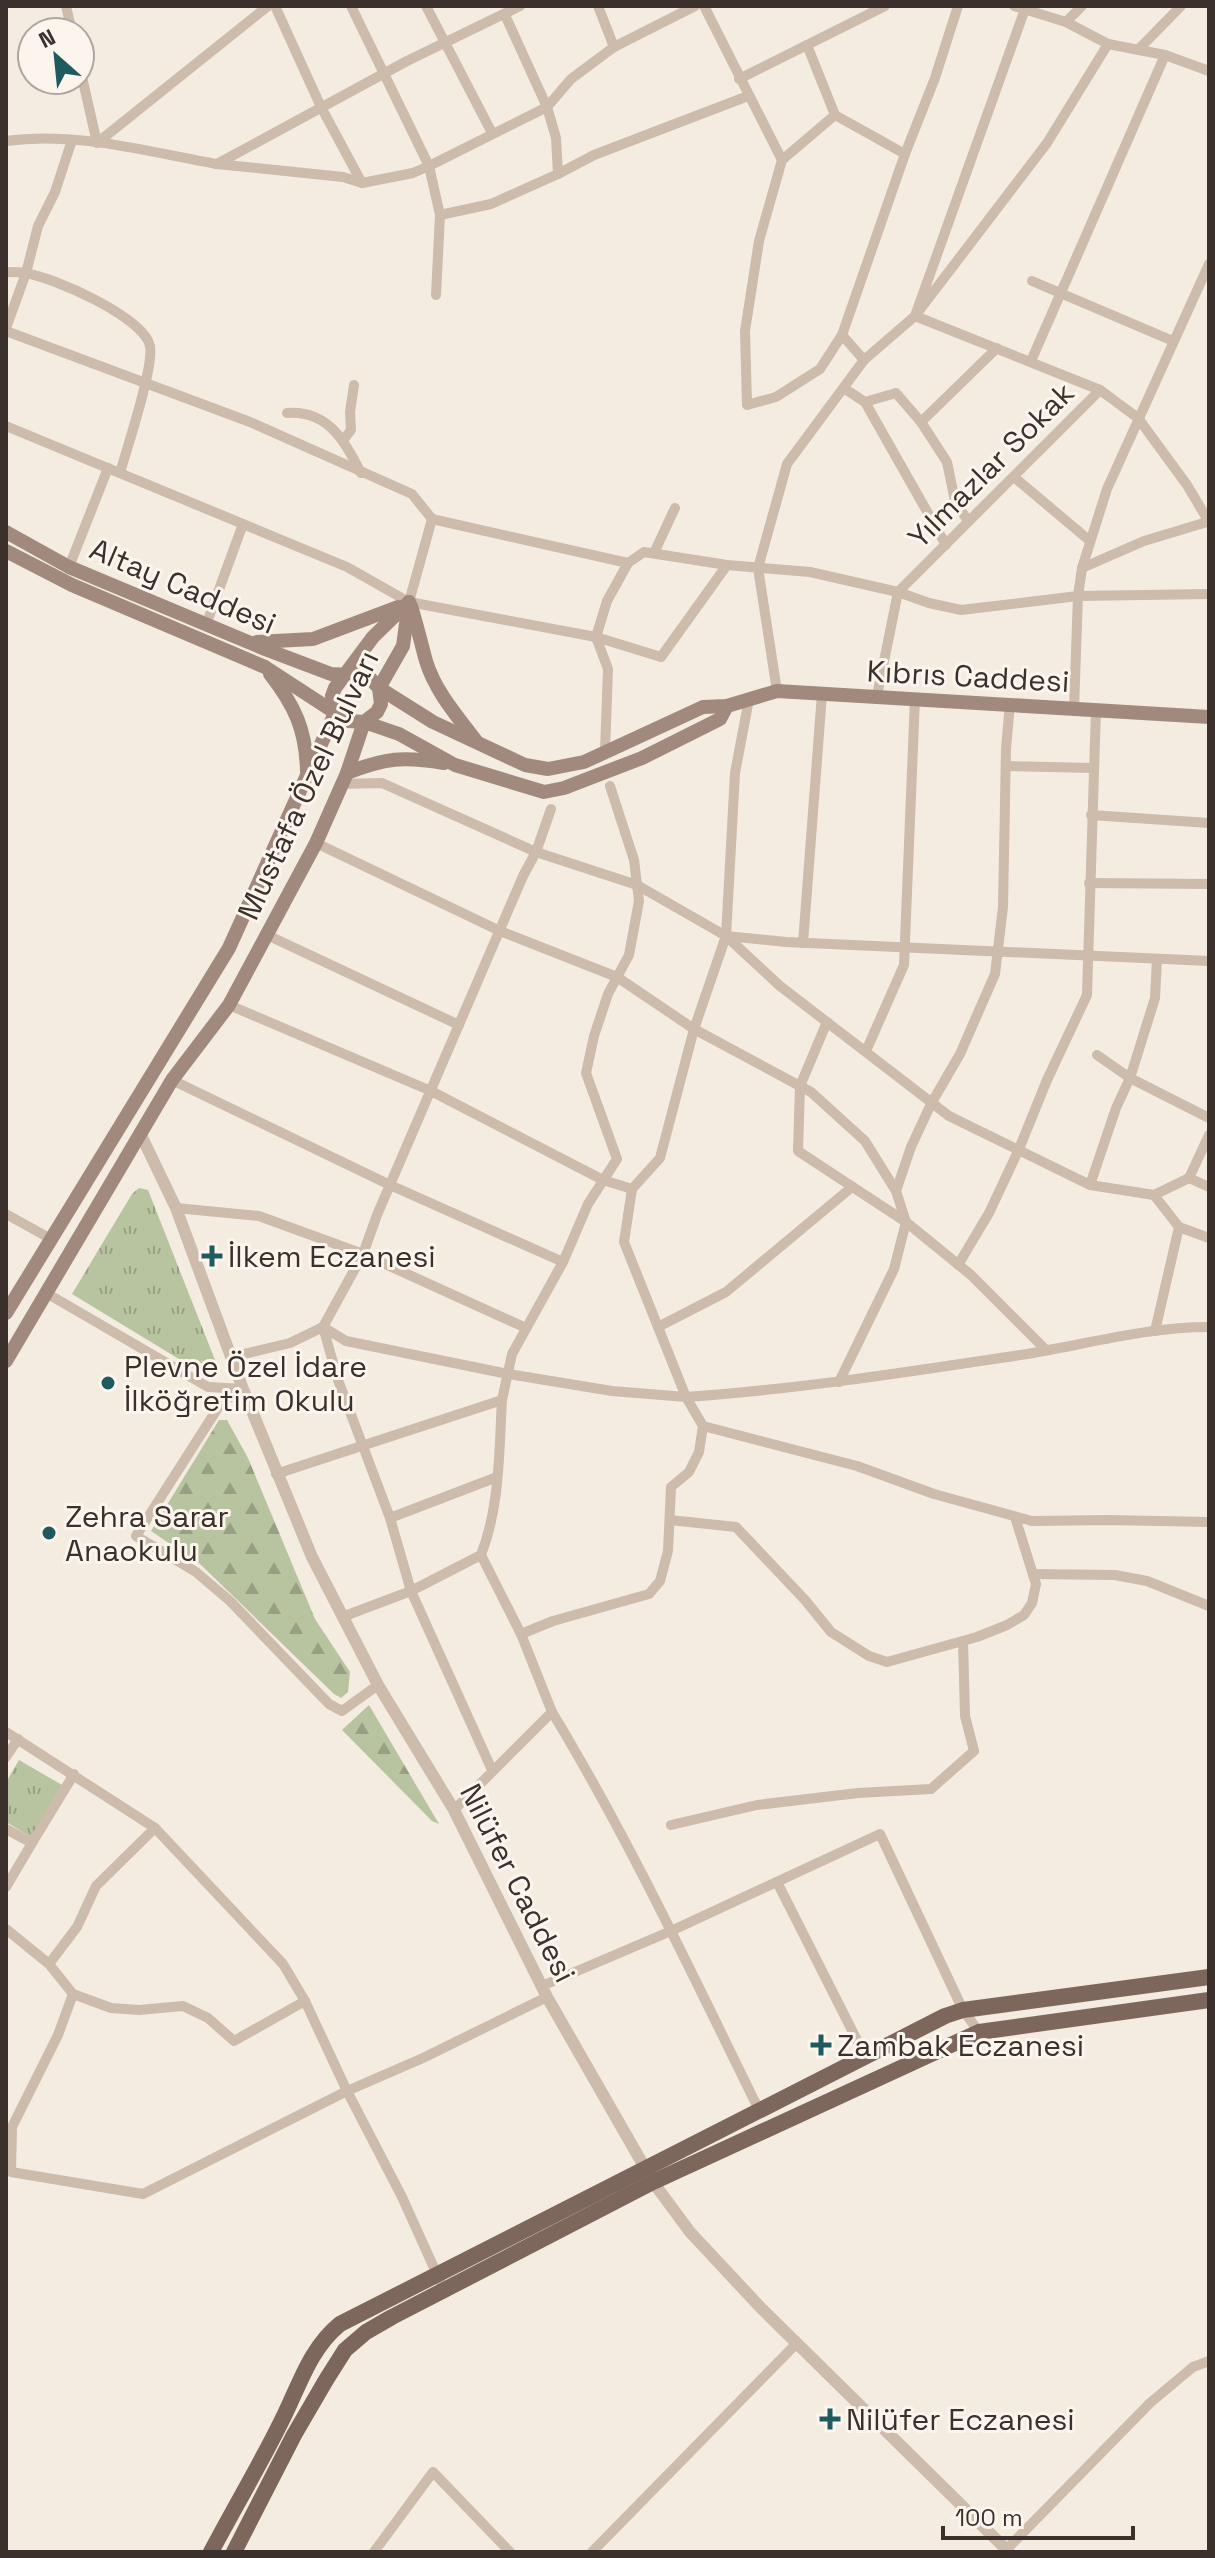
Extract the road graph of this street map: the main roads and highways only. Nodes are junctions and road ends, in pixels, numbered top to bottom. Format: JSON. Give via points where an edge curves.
{"nodes":[{"id":1,"x":6,"y":532,"type":"edge"},
{"id":2,"x":6,"y":551,"type":"edge"},
{"id":3,"x":409,"y":602,"type":"junction"},
{"id":4,"x":249,"y":643,"type":"junction"},
{"id":5,"x":265,"y":667,"type":"junction"},
{"id":6,"x":345,"y":677,"type":"junction"},
{"id":7,"x":379,"y":688,"type":"junction"},
{"id":8,"x":727,"y":706,"type":"junction"},
{"id":9,"x":336,"y":711,"type":"junction"},
{"id":10,"x":1209,"y":717,"type":"edge"},
{"id":11,"x":364,"y":722,"type":"junction"},
{"id":12,"x":477,"y":743,"type":"junction"},
{"id":13,"x":455,"y":765,"type":"junction"},
{"id":14,"x":307,"y":776,"type":"junction"},
{"id":15,"x":345,"y":778,"type":"junction"},
{"id":16,"x":6,"y":1313,"type":"edge"},
{"id":17,"x":6,"y":1361,"type":"edge"},
{"id":18,"x":1209,"y":1977,"type":"edge"},
{"id":19,"x":1209,"y":2000,"type":"edge"},
{"id":20,"x":649,"y":2174,"type":"junction"},
{"id":21,"x":442,"y":2282,"type":"junction"},
{"id":22,"x":211,"y":2552,"type":"edge"},
{"id":23,"x":234,"y":2552,"type":"edge"}],
"edges":[{"from":1,"to":4,"type":"main road","name":"Altay Caddesi","via":[[69,567]]},
{"from":2,"to":5,"type":"main road","name":"Altay Caddesi","via":[[72,585]]},
{"from":3,"to":4,"type":"main road","via":[[313,639]]},
{"from":3,"to":6,"type":"main road","name":"Mustafa Özel Bulvarı","via":[[373,637]]},
{"from":3,"to":7,"type":"main road","name":"Mustafa Özel Bulvarı","via":[[403,646]]},
{"from":3,"to":12,"type":"main road","via":[[426,661],[446,703]]},
{"from":4,"to":6,"type":"main road","name":"Altay Caddesi"},
{"from":5,"to":9,"type":"main road","name":"Altay Caddesi"},
{"from":5,"to":14,"type":"main road","via":[[299,722]]},
{"from":6,"to":7,"type":"main road","via":[[368,676]]},
{"from":6,"to":9,"type":"main road","name":"Mustafa Özel Bulvarı","via":[[332,696]]},
{"from":7,"to":11,"type":"main road","name":"Mustafa Özel Bulvarı","via":[[381,704]]},
{"from":7,"to":12,"type":"main road","name":"Kıbrıs Caddesi"},
{"from":8,"to":10,"type":"main road","name":"Kıbrıs Caddesi","via":[[777,691]]},
{"from":8,"to":12,"type":"main road","name":"Kıbrıs Caddesi","via":[[703,707],[584,762],[548,769],[525,765]]},
{"from":8,"to":13,"type":"main road","name":"Kıbrıs Caddesi","via":[[720,719],[642,758],[564,788],[544,792]]},
{"from":9,"to":11,"type":"main road","via":[[348,721]]},
{"from":9,"to":14,"type":"main road","name":"Mustafa Özel Bulvarı"},
{"from":11,"to":13,"type":"main road","name":"Kıbrıs Caddesi","via":[[399,734]]},
{"from":11,"to":15,"type":"main road","name":"Mustafa Özel Bulvarı"},
{"from":13,"to":15,"type":"main road","via":[[381,759]]},
{"from":14,"to":16,"type":"main road","name":"Mustafa Özel Bulvarı","via":[[229,948]]},
{"from":15,"to":17,"type":"main road","name":"Mustafa Özel Bulvarı","via":[[229,1005],[172,1080]]},
{"from":18,"to":20,"type":"main road","via":[[945,2016],[759,2110]]},
{"from":19,"to":20,"type":"main road","via":[[979,2032]]},
{"from":20,"to":21,"type":"main road"},
{"from":21,"to":22,"type":"main road","via":[[340,2324],[325,2336]]},
{"from":21,"to":23,"type":"main road","via":[[345,2350]]}]}
